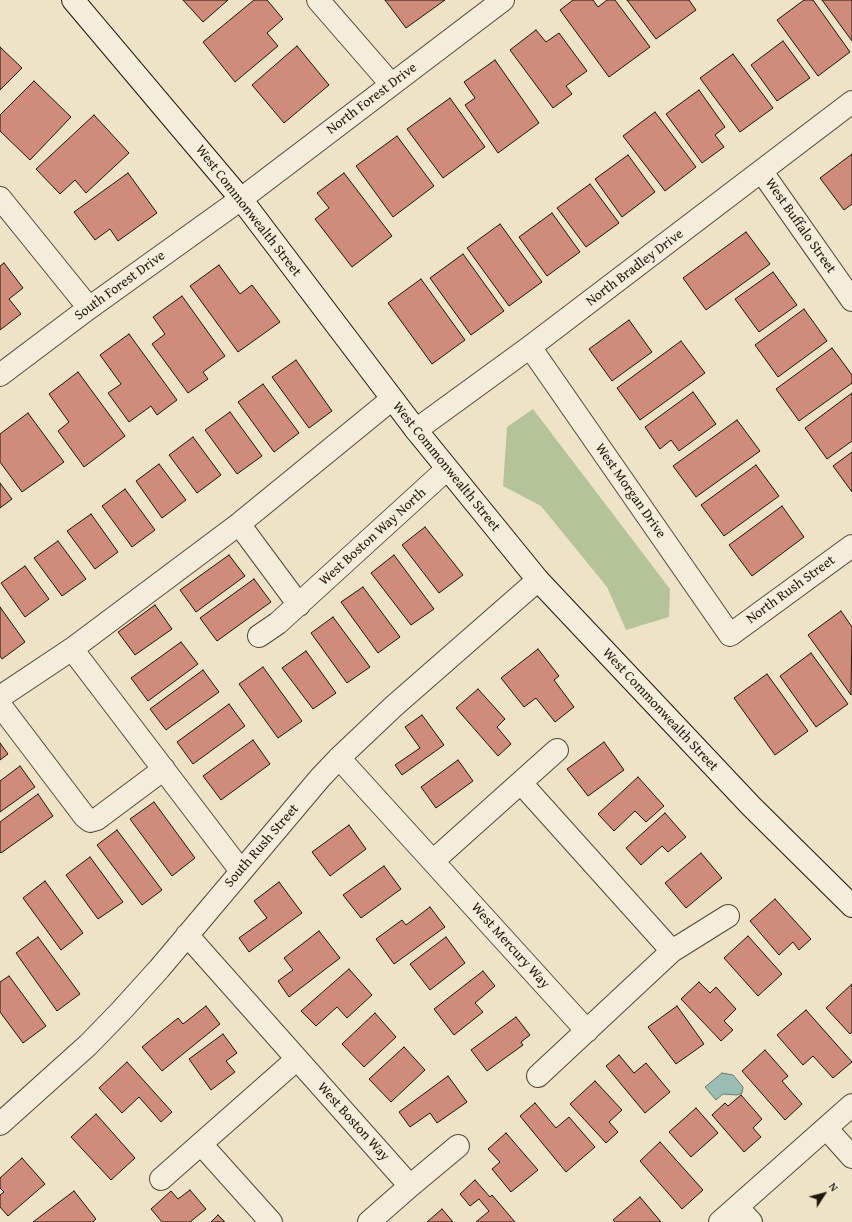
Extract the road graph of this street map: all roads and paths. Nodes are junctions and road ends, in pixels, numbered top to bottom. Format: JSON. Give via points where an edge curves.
{"nodes":[{"id":1,"x":73,"y":0,"type":"edge"},
{"id":2,"x":318,"y":0,"type":"edge"},
{"id":3,"x":503,"y":0,"type":"edge"},
{"id":4,"x":391,"y":84,"type":"junction"},
{"id":5,"x":852,"y":102,"type":"edge"},
{"id":6,"x":762,"y":172,"type":"junction"},
{"id":7,"x":0,"y":198,"type":"edge"},
{"id":8,"x":241,"y":199,"type":"junction"},
{"id":9,"x":852,"y":300,"type":"edge"},
{"id":10,"x":89,"y":308,"type":"junction"},
{"id":11,"x":530,"y":347,"type":"junction"},
{"id":12,"x":0,"y":375,"type":"edge"},
{"id":13,"x":392,"y":399,"type":"junction"},
{"id":14,"x":416,"y":430,"type":"junction"},
{"id":15,"x":447,"y":469,"type":"junction"},
{"id":16,"x":239,"y":524,"type":"junction"},
{"id":17,"x":852,"y":546,"type":"edge"},
{"id":18,"x":538,"y":580,"type":"junction"},
{"id":19,"x":299,"y":605,"type":"junction"},
{"id":20,"x":730,"y":635,"type":"joint"},
{"id":21,"x":259,"y":636,"type":"dead end"},
{"id":22,"x":72,"y":649,"type":"junction"},
{"id":23,"x":0,"y":697,"type":"edge"},
{"id":24,"x":0,"y":705,"type":"edge"},
{"id":25,"x":557,"y":750,"type":"dead end"},
{"id":26,"x":339,"y":758,"type":"junction"},
{"id":27,"x":164,"y":769,"type":"junction"},
{"id":28,"x":521,"y":782,"type":"junction"},
{"id":29,"x":433,"y":861,"type":"junction"},
{"id":30,"x":241,"y":871,"type":"junction"},
{"id":31,"x":852,"y":906,"type":"edge"},
{"id":32,"x":728,"y":916,"type":"dead end"},
{"id":33,"x":187,"y":935,"type":"junction"},
{"id":34,"x":672,"y":951,"type":"junction"},
{"id":35,"x":587,"y":1031,"type":"junction"},
{"id":36,"x":297,"y":1059,"type":"junction"},
{"id":37,"x":538,"y":1076,"type":"dead end"},
{"id":38,"x":852,"y":1105,"type":"edge"},
{"id":39,"x":0,"y":1124,"type":"edge"},
{"id":40,"x":826,"y":1128,"type":"junction"},
{"id":41,"x":201,"y":1144,"type":"junction"},
{"id":42,"x":458,"y":1146,"type":"dead end"},
{"id":43,"x":852,"y":1157,"type":"edge"},
{"id":44,"x":161,"y":1179,"type":"dead end"},
{"id":45,"x":410,"y":1186,"type":"junction"},
{"id":46,"x":744,"y":1214,"type":"edge"},
{"id":47,"x":271,"y":1222,"type":"edge"},
{"id":48,"x":369,"y":1222,"type":"edge"},
{"id":49,"x":720,"y":1222,"type":"edge"}],
"edges":[{"from":1,"to":8,"type":"street","name":"West Commonwealth Street"},
{"from":2,"to":4,"type":"street"},
{"from":3,"to":4,"type":"street","name":"North Forest Drive"},
{"from":4,"to":8,"type":"street","name":"North Forest Drive"},
{"from":5,"to":6,"type":"street","name":"North Bradley Drive"},
{"from":6,"to":9,"type":"street","name":"West Buffalo Street"},
{"from":6,"to":11,"type":"street","name":"North Bradley Drive"},
{"from":7,"to":10,"type":"street"},
{"from":8,"to":10,"type":"street","name":"South Forest Drive"},
{"from":8,"to":13,"type":"street","name":"West Commonwealth Street"},
{"from":10,"to":12,"type":"street","name":"South Forest Drive"},
{"from":11,"to":14,"type":"street","name":"North Bradley Drive"},
{"from":11,"to":20,"type":"street","name":"West Morgan Drive"},
{"from":13,"to":14,"type":"street","name":"West Commonwealth Street"},
{"from":13,"to":16,"type":"street"},
{"from":14,"to":15,"type":"street","name":"West Commonwealth Street"},
{"from":15,"to":18,"type":"street","name":"West Commonwealth Street"},
{"from":15,"to":19,"type":"street","name":"West Boston Way North"},
{"from":16,"to":19,"type":"street"},
{"from":16,"to":22,"type":"street"},
{"from":17,"to":20,"type":"street","name":"North Rush Street"},
{"from":18,"to":26,"type":"street","name":"South Rush Street","via":[[394,706]]},
{"from":18,"to":31,"type":"street","name":"West Commonwealth Street","via":[[751,806]]},
{"from":19,"to":21,"type":"street","name":"West Boston Way North"},
{"from":22,"to":23,"type":"street"},
{"from":22,"to":27,"type":"street"},
{"from":24,"to":27,"type":"street","via":[[90,821],[97,819]]},
{"from":25,"to":28,"type":"street"},
{"from":26,"to":29,"type":"street","name":"West Mercury Way"},
{"from":26,"to":30,"type":"street","name":"South Rush Street"},
{"from":27,"to":30,"type":"street"},
{"from":28,"to":29,"type":"street"},
{"from":28,"to":34,"type":"street"},
{"from":29,"to":35,"type":"street","name":"West Mercury Way"},
{"from":30,"to":33,"type":"street","name":"South Rush Street"},
{"from":32,"to":34,"type":"street"},
{"from":33,"to":36,"type":"street","name":"West Boston Way"},
{"from":33,"to":39,"type":"street","name":"South Rush Street","via":[[88,1045]]},
{"from":34,"to":35,"type":"street"},
{"from":35,"to":37,"type":"street"},
{"from":36,"to":41,"type":"street"},
{"from":36,"to":45,"type":"street","name":"West Boston Way"},
{"from":38,"to":40,"type":"street"},
{"from":40,"to":43,"type":"street"},
{"from":40,"to":46,"type":"street"},
{"from":41,"to":44,"type":"street"},
{"from":41,"to":47,"type":"street"},
{"from":42,"to":45,"type":"street"},
{"from":45,"to":48,"type":"street"},
{"from":46,"to":49,"type":"street"}]}
